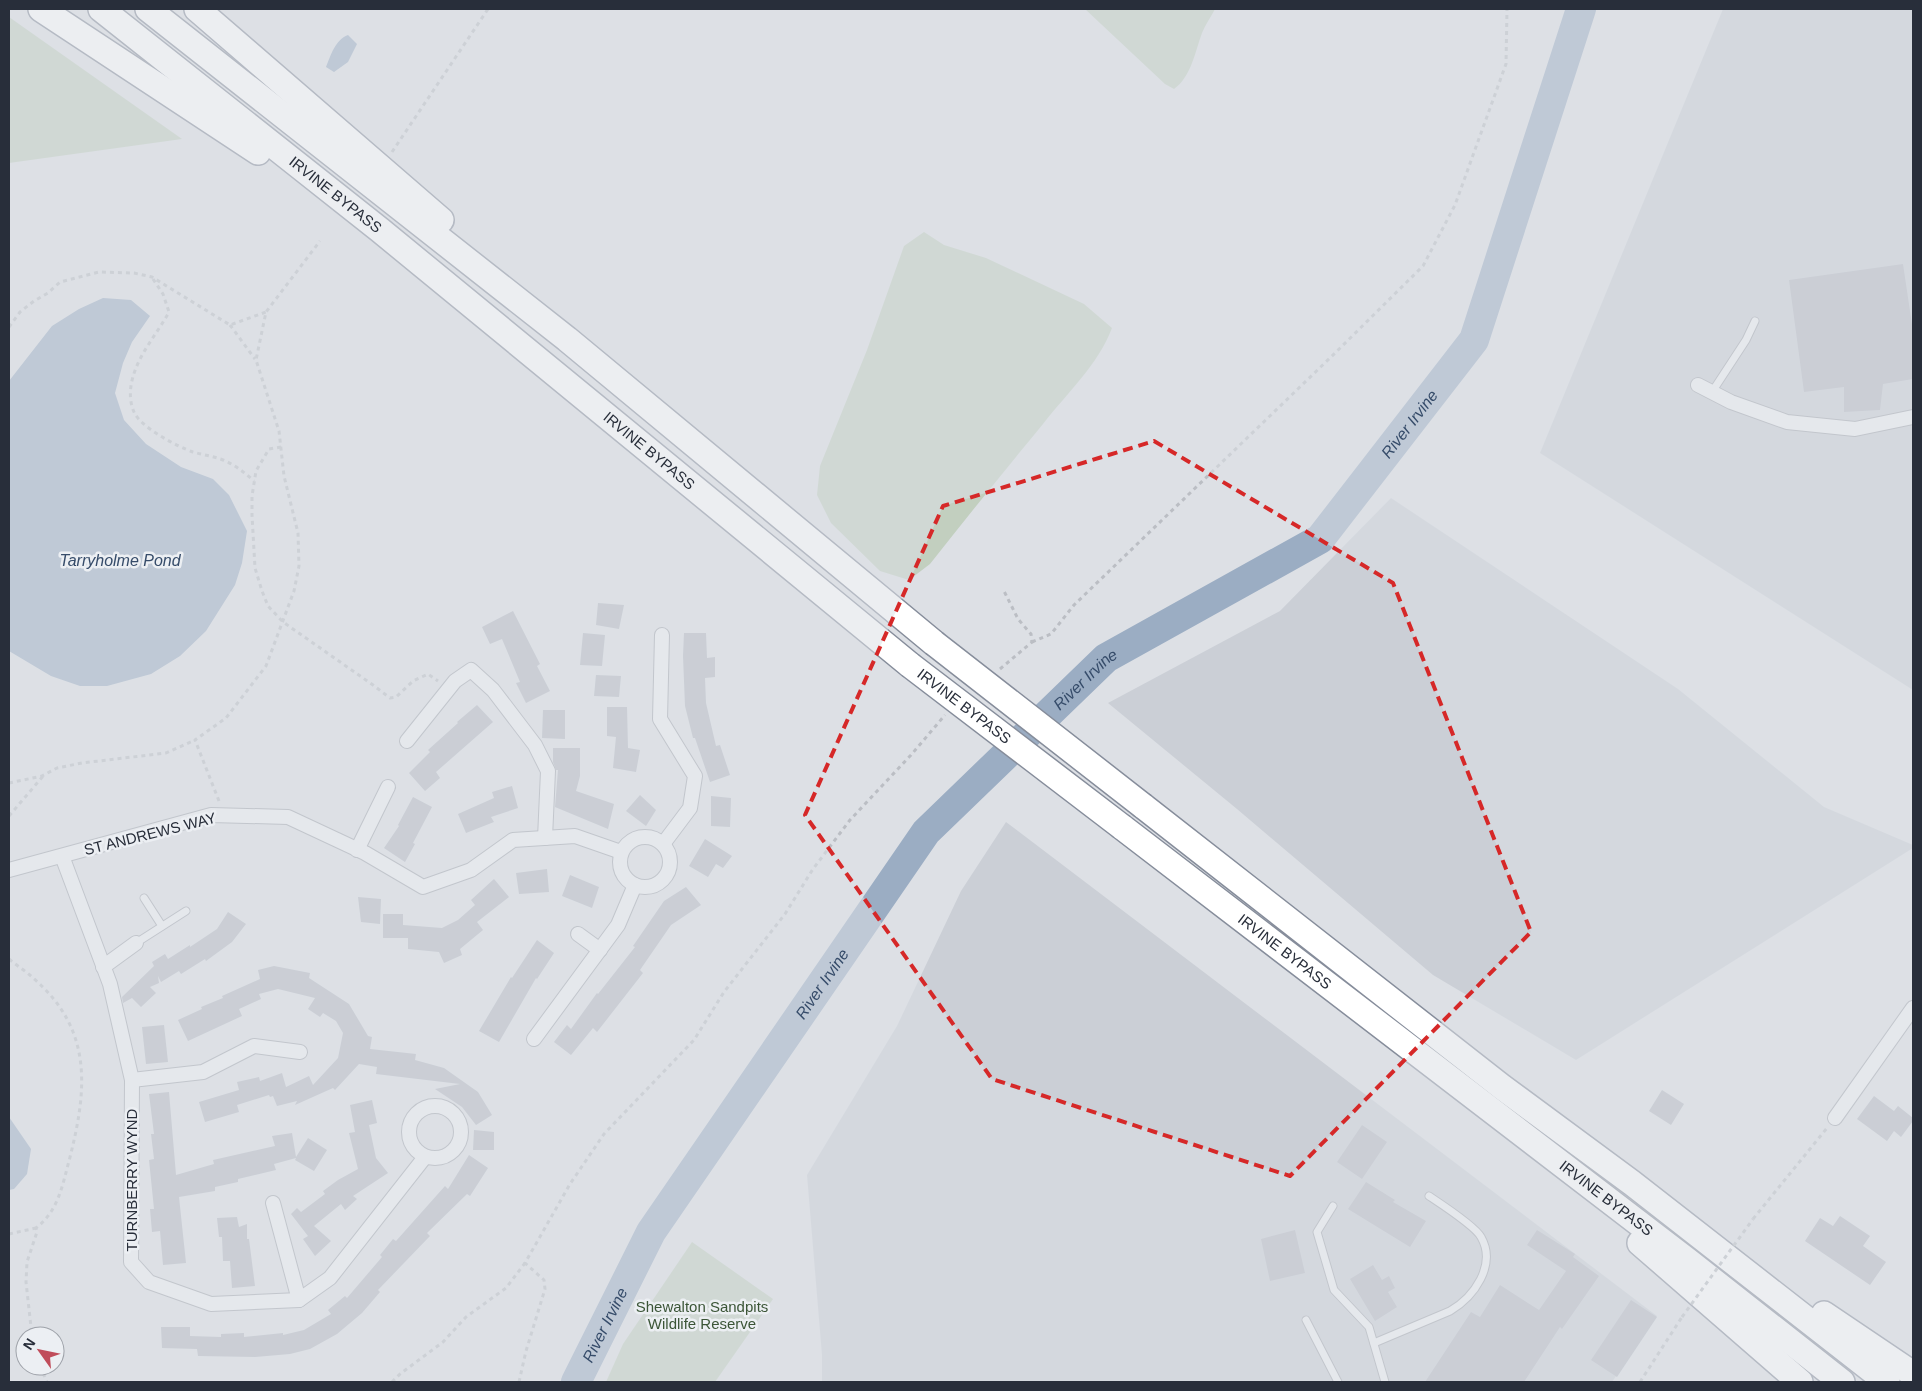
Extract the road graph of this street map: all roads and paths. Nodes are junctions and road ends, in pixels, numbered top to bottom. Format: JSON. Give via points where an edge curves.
{"nodes":[{"id":1,"x":41,"y":9,"type":"edge"},
{"id":2,"x":101,"y":9,"type":"edge"},
{"id":3,"x":148,"y":9,"type":"edge"},
{"id":4,"x":197,"y":9,"type":"edge"},
{"id":5,"x":488,"y":9,"type":"edge"},
{"id":6,"x":1508,"y":9,"type":"edge"},
{"id":7,"x":391,"y":152,"type":"dead end"},
{"id":8,"x":380,"y":230,"type":"junction"},
{"id":9,"x":320,"y":241,"type":"dead end"},
{"id":10,"x":152,"y":277,"type":"junction"},
{"id":11,"x":266,"y":312,"type":"junction"},
{"id":12,"x":1755,"y":322,"type":"dead end"},
{"id":13,"x":230,"y":325,"type":"junction"},
{"id":14,"x":9,"y":327,"type":"edge"},
{"id":15,"x":567,"y":339,"type":"junction"},
{"id":16,"x":256,"y":360,"type":"junction"},
{"id":17,"x":1698,"y":385,"type":"dead end"},
{"id":18,"x":1712,"y":392,"type":"junction"},
{"id":19,"x":1913,"y":417,"type":"edge"},
{"id":20,"x":280,"y":447,"type":"junction"},
{"id":21,"x":254,"y":481,"type":"junction"},
{"id":22,"x":1003,"y":589,"type":"dead end"},
{"id":23,"x":283,"y":622,"type":"junction"},
{"id":24,"x":662,"y":635,"type":"dead end"},
{"id":25,"x":1032,"y":642,"type":"junction"},
{"id":26,"x":995,"y":673,"type":"dead end"},
{"id":27,"x":449,"y":688,"type":"junction"},
{"id":28,"x":951,"y":709,"type":"dead end"},
{"id":29,"x":195,"y":740,"type":"junction"},
{"id":30,"x":407,"y":741,"type":"dead end"},
{"id":31,"x":45,"y":774,"type":"junction"},
{"id":32,"x":9,"y":783,"type":"edge"},
{"id":33,"x":388,"y":787,"type":"dead end"},
{"id":34,"x":9,"y":816,"type":"edge"},
{"id":35,"x":225,"y":816,"type":"junction"},
{"id":36,"x":545,"y":838,"type":"junction"},
{"id":37,"x":663,"y":844,"type":"junction"},
{"id":38,"x":357,"y":850,"type":"junction"},
{"id":39,"x":621,"y":852,"type":"junction"},
{"id":40,"x":62,"y":856,"type":"junction"},
{"id":41,"x":9,"y":870,"type":"edge"},
{"id":42,"x":635,"y":886,"type":"junction"},
{"id":43,"x":144,"y":898,"type":"dead end"},
{"id":44,"x":186,"y":911,"type":"dead end"},
{"id":45,"x":162,"y":926,"type":"junction"},
{"id":46,"x":578,"y":934,"type":"dead end"},
{"id":47,"x":136,"y":943,"type":"joint"},
{"id":48,"x":600,"y":950,"type":"junction"},
{"id":49,"x":9,"y":959,"type":"edge"},
{"id":50,"x":104,"y":967,"type":"junction"},
{"id":51,"x":1913,"y":1008,"type":"edge"},
{"id":52,"x":534,"y":1039,"type":"dead end"},
{"id":53,"x":300,"y":1052,"type":"dead end"},
{"id":54,"x":132,"y":1080,"type":"junction"},
{"id":55,"x":1475,"y":1098,"type":"junction"},
{"id":56,"x":1836,"y":1118,"type":"joint"},
{"id":57,"x":426,"y":1157,"type":"dead end"},
{"id":58,"x":1632,"y":1183,"type":"junction"},
{"id":59,"x":1429,"y":1196,"type":"dead end"},
{"id":60,"x":273,"y":1203,"type":"dead end"},
{"id":61,"x":1333,"y":1206,"type":"dead end"},
{"id":62,"x":36,"y":1228,"type":"junction"},
{"id":63,"x":9,"y":1234,"type":"edge"},
{"id":64,"x":525,"y":1263,"type":"junction"},
{"id":65,"x":300,"y":1300,"type":"junction"},
{"id":66,"x":1306,"y":1320,"type":"dead end"},
{"id":67,"x":31,"y":1326,"type":"edge"},
{"id":68,"x":1374,"y":1343,"type":"junction"},
{"id":69,"x":1913,"y":1374,"type":"edge"},
{"id":70,"x":392,"y":1382,"type":"edge"},
{"id":71,"x":519,"y":1382,"type":"edge"},
{"id":72,"x":1338,"y":1382,"type":"edge"},
{"id":73,"x":1386,"y":1382,"type":"edge"},
{"id":74,"x":1640,"y":1382,"type":"edge"},
{"id":75,"x":1800,"y":1382,"type":"edge"},
{"id":76,"x":1842,"y":1382,"type":"edge"},
{"id":77,"x":1887,"y":1382,"type":"edge"}],
"edges":[{"from":1,"to":8,"type":"highway"},
{"from":2,"to":8,"type":"highway","name":"IRVINE BYPASS"},
{"from":3,"to":15,"type":"highway","name":"IRVINE BYPASS"},
{"from":4,"to":15,"type":"highway","via":[[445,223]]},
{"from":5,"to":7,"type":"path"},
{"from":6,"to":25,"type":"path","via":[[1506,64],[1455,205],[1423,266],[1074,605],[1051,634]]},
{"from":8,"to":55,"type":"highway","name":"IRVINE BYPASS","bridge":true,"via":[[910,665]]},
{"from":9,"to":11,"type":"path"},
{"from":10,"to":13,"type":"path"},
{"from":10,"to":14,"type":"path","via":[[99,272],[60,282],[20,312]]},
{"from":10,"to":21,"type":"path","via":[[169,312],[135,370],[129,394],[134,414],[170,442],[239,467]]},
{"from":11,"to":13,"type":"path"},
{"from":11,"to":16,"type":"path"},
{"from":12,"to":18,"type":"lane"},
{"from":13,"to":16,"type":"path"},
{"from":15,"to":58,"type":"highway","name":"IRVINE BYPASS","bridge":true,"via":[[934,643],[1502,1087]]},
{"from":16,"to":20,"type":"path","via":[[276,420]]},
{"from":17,"to":18,"type":"street"},
{"from":18,"to":19,"type":"street","via":[[1787,422],[1855,429]]},
{"from":20,"to":21,"type":"path","via":[[269,449]]},
{"from":20,"to":23,"type":"path","via":[[298,533],[299,566]]},
{"from":21,"to":23,"type":"path","via":[[255,568],[268,606]]},
{"from":22,"to":25,"type":"path","via":[[1018,618],[1031,634]]},
{"from":23,"to":27,"type":"path","via":[[390,698],[428,674]]},
{"from":23,"to":29,"type":"path","via":[[266,666],[249,691],[226,718]]},
{"from":24,"to":37,"type":"street","via":[[660,719],[695,776],[690,808]]},
{"from":25,"to":26,"type":"path"},
{"from":27,"to":30,"type":"street"},
{"from":27,"to":36,"type":"street","via":[[471,670],[493,690],[535,745],[548,771]]},
{"from":28,"to":64,"type":"path","via":[[850,820],[785,914],[724,992],[694,1040],[604,1134],[570,1184]]},
{"from":29,"to":31,"type":"path","via":[[166,753],[82,763]]},
{"from":29,"to":35,"type":"path"},
{"from":31,"to":32,"type":"path"},
{"from":31,"to":34,"type":"path"},
{"from":33,"to":38,"type":"street"},
{"from":35,"to":38,"type":"street","name":"ST ANDREWS WAY","via":[[288,817]]},
{"from":35,"to":40,"type":"street","name":"ST ANDREWS WAY","via":[[211,815]]},
{"from":36,"to":38,"type":"street","name":"ST ANDREWS WAY","via":[[513,840],[471,870],[423,887]]},
{"from":36,"to":39,"type":"street","name":"ST ANDREWS WAY","via":[[574,836]]},
{"from":37,"to":39,"type":"street","via":[[644,836],[635,838]]},
{"from":37,"to":42,"type":"street","via":[[670,860],[667,874],[654,886]]},
{"from":39,"to":42,"type":"street","via":[[622,873]]},
{"from":40,"to":41,"type":"street","name":"ST ANDREWS WAY"},
{"from":40,"to":50,"type":"street","name":"TURNBERRY WYND"},
{"from":42,"to":48,"type":"street","via":[[618,924]]},
{"from":43,"to":45,"type":"lane"},
{"from":44,"to":45,"type":"lane"},
{"from":45,"to":47,"type":"lane"},
{"from":46,"to":48,"type":"street"},
{"from":47,"to":50,"type":"street"},
{"from":48,"to":52,"type":"street"},
{"from":49,"to":62,"type":"path","via":[[34,978],[54,1000],[70,1024],[82,1068],[83,1091],[58,1200],[46,1220]]},
{"from":50,"to":54,"type":"street","name":"TURNBERRY WYND"},
{"from":51,"to":56,"type":"street"},
{"from":53,"to":54,"type":"street","via":[[254,1046],[203,1072]]},
{"from":54,"to":65,"type":"street","name":"TURNBERRY WYND","via":[[131,1262],[149,1282],[211,1304]]},
{"from":55,"to":75,"type":"highway"},
{"from":55,"to":76,"type":"highway","name":"IRVINE BYPASS"},
{"from":56,"to":74,"type":"path","bridge":true,"via":[[1753,1220],[1682,1317]]},
{"from":57,"to":65,"type":"street","via":[[330,1278]]},
{"from":58,"to":69,"type":"highway"},
{"from":58,"to":77,"type":"highway","name":"IRVINE BYPASS"},
{"from":59,"to":68,"type":"lane","via":[[1480,1236],[1486,1250],[1486,1269],[1475,1290],[1461,1305]]},
{"from":60,"to":65,"type":"street"},
{"from":61,"to":68,"type":"lane","via":[[1317,1232],[1334,1290],[1368,1327]]},
{"from":62,"to":63,"type":"path"},
{"from":62,"to":67,"type":"path","via":[[26,1282]]},
{"from":64,"to":70,"type":"path","via":[[506,1288],[466,1317],[444,1342]]},
{"from":64,"to":71,"type":"path","via":[[544,1280],[545,1289]]},
{"from":66,"to":72,"type":"lane"},
{"from":68,"to":73,"type":"lane"}]}
